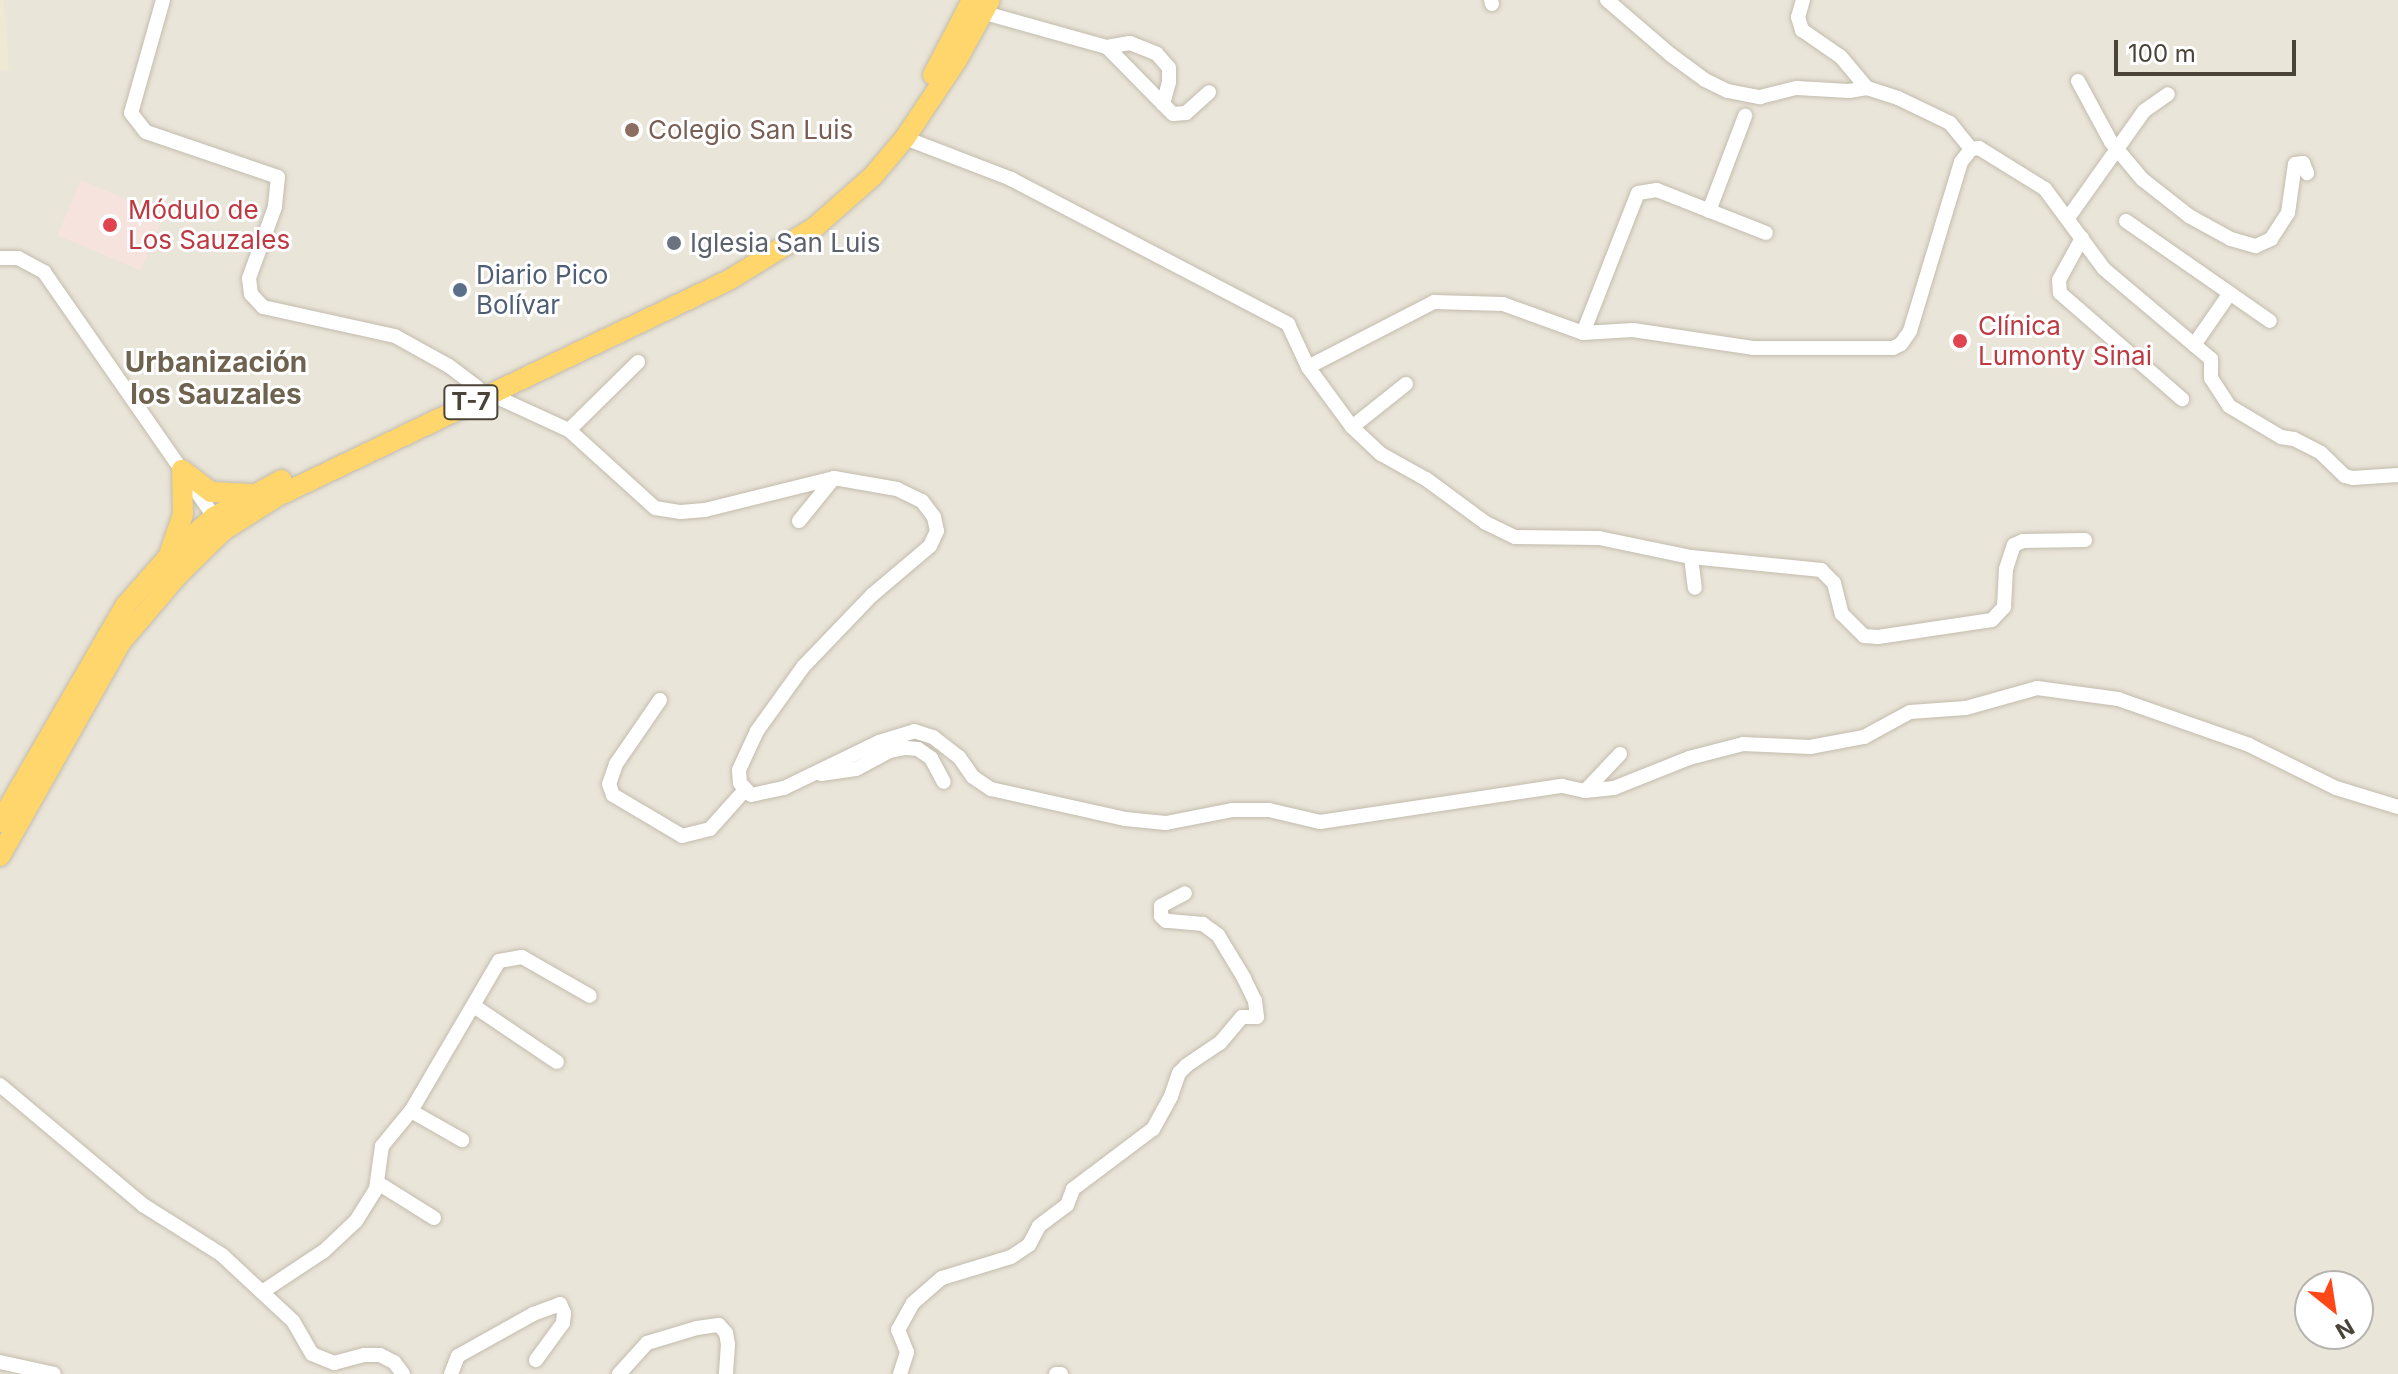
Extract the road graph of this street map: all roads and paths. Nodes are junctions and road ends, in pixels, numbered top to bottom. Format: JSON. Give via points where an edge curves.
{"nodes":[{"id":1,"x":163,"y":0,"type":"edge"},
{"id":2,"x":1607,"y":0,"type":"edge"},
{"id":3,"x":1803,"y":0,"type":"edge"},
{"id":4,"x":982,"y":4,"type":"edge"},
{"id":5,"x":1107,"y":47,"type":"junction"},
{"id":6,"x":2078,"y":81,"type":"dead end"},
{"id":7,"x":1867,"y":88,"type":"junction"},
{"id":8,"x":1209,"y":92,"type":"dead end"},
{"id":9,"x":2168,"y":94,"type":"dead end"},
{"id":10,"x":1163,"y":104,"type":"junction"},
{"id":11,"x":1745,"y":116,"type":"dead end"},
{"id":12,"x":905,"y":138,"type":"junction"},
{"id":13,"x":1971,"y":149,"type":"junction"},
{"id":14,"x":2116,"y":149,"type":"junction"},
{"id":15,"x":2307,"y":173,"type":"dead end"},
{"id":16,"x":1709,"y":211,"type":"junction"},
{"id":17,"x":2068,"y":218,"type":"junction"},
{"id":18,"x":2126,"y":221,"type":"dead end"},
{"id":19,"x":1766,"y":233,"type":"dead end"},
{"id":20,"x":2082,"y":238,"type":"junction"},
{"id":21,"x":0,"y":258,"type":"edge"},
{"id":22,"x":2230,"y":293,"type":"junction"},
{"id":23,"x":2270,"y":321,"type":"dead end"},
{"id":24,"x":1583,"y":333,"type":"junction"},
{"id":25,"x":2194,"y":345,"type":"junction"},
{"id":26,"x":638,"y":362,"type":"dead end"},
{"id":27,"x":1308,"y":367,"type":"junction"},
{"id":28,"x":1406,"y":384,"type":"dead end"},
{"id":29,"x":483,"y":390,"type":"junction"},
{"id":30,"x":2182,"y":399,"type":"dead end"},
{"id":31,"x":1352,"y":427,"type":"junction"},
{"id":32,"x":569,"y":430,"type":"junction"},
{"id":33,"x":182,"y":470,"type":"junction"},
{"id":34,"x":2398,"y":475,"type":"edge"},
{"id":35,"x":834,"y":478,"type":"junction"},
{"id":36,"x":252,"y":494,"type":"junction"},
{"id":37,"x":799,"y":521,"type":"dead end"},
{"id":38,"x":219,"y":524,"type":"junction"},
{"id":39,"x":2085,"y":540,"type":"dead end"},
{"id":40,"x":168,"y":557,"type":"junction"},
{"id":41,"x":1691,"y":557,"type":"junction"},
{"id":42,"x":1695,"y":588,"type":"dead end"},
{"id":43,"x":660,"y":700,"type":"dead end"},
{"id":44,"x":1620,"y":754,"type":"dead end"},
{"id":45,"x":813,"y":774,"type":"junction"},
{"id":46,"x":944,"y":782,"type":"dead end"},
{"id":47,"x":744,"y":791,"type":"junction"},
{"id":48,"x":1585,"y":791,"type":"junction"},
{"id":49,"x":2398,"y":807,"type":"edge"},
{"id":50,"x":0,"y":822,"type":"edge"},
{"id":51,"x":0,"y":856,"type":"edge"},
{"id":52,"x":1185,"y":893,"type":"dead end"},
{"id":53,"x":590,"y":996,"type":"dead end"},
{"id":54,"x":474,"y":1006,"type":"junction"},
{"id":55,"x":557,"y":1062,"type":"dead end"},
{"id":56,"x":0,"y":1085,"type":"edge"},
{"id":57,"x":411,"y":1111,"type":"junction"},
{"id":58,"x":462,"y":1140,"type":"dead end"},
{"id":59,"x":378,"y":1183,"type":"junction"},
{"id":60,"x":434,"y":1218,"type":"dead end"},
{"id":61,"x":262,"y":1292,"type":"junction"},
{"id":62,"x":536,"y":1360,"type":"dead end"},
{"id":63,"x":0,"y":1362,"type":"edge"},
{"id":64,"x":54,"y":1374,"type":"edge"},
{"id":65,"x":403,"y":1374,"type":"edge"},
{"id":66,"x":451,"y":1374,"type":"edge"},
{"id":67,"x":619,"y":1374,"type":"edge"},
{"id":68,"x":726,"y":1374,"type":"edge"},
{"id":69,"x":900,"y":1374,"type":"edge"}],
"edges":[{"from":1,"to":29,"type":"street","via":[[131,113],[146,132],[278,177],[275,207],[249,278],[251,294],[263,307],[395,336]]},
{"from":2,"to":7,"type":"street","via":[[1671,55],[1728,91],[1760,97],[1797,88]]},
{"from":3,"to":7,"type":"street","via":[[1798,17],[1802,30],[1841,57]]},
{"from":4,"to":5,"type":"street"},
{"from":4,"to":12,"type":"highway","number":"T-7"},
{"from":4,"to":29,"type":"highway","number":"T-7","via":[[905,121],[838,192],[728,267]]},
{"from":5,"to":10,"type":"street"},
{"from":5,"to":10,"type":"street","via":[[1130,43],[1157,54],[1169,68]]},
{"from":6,"to":14,"type":"street"},
{"from":7,"to":13,"type":"street","via":[[1950,123]]},
{"from":8,"to":10,"type":"street","via":[[1186,113],[1173,114]]},
{"from":9,"to":14,"type":"street","via":[[2149,106]]},
{"from":11,"to":16,"type":"street"},
{"from":12,"to":27,"type":"street","via":[[1011,179],[1288,324]]},
{"from":12,"to":29,"type":"highway","number":"T-7","via":[[852,196],[783,248],[669,310]]},
{"from":13,"to":17,"type":"street","via":[[1979,148],[2024,174],[2045,189]]},
{"from":13,"to":24,"type":"street","via":[[1961,162],[1910,331],[1893,348],[1753,348],[1633,330]]},
{"from":14,"to":15,"type":"street","via":[[2142,179],[2189,216],[2252,246],[2271,239],[2285,222],[2295,164],[2303,163]]},
{"from":14,"to":17,"type":"street"},
{"from":16,"to":19,"type":"street"},
{"from":16,"to":24,"type":"street","via":[[1657,190],[1638,193]]},
{"from":17,"to":20,"type":"street"},
{"from":18,"to":22,"type":"street"},
{"from":20,"to":25,"type":"street","via":[[2104,269]]},
{"from":20,"to":30,"type":"street","via":[[2059,280],[2060,293]]},
{"from":21,"to":33,"type":"street","via":[[18,258],[44,272]]},
{"from":22,"to":23,"type":"street"},
{"from":22,"to":25,"type":"street"},
{"from":24,"to":27,"type":"street","via":[[1503,304],[1434,302]]},
{"from":25,"to":34,"type":"street","via":[[2211,359],[2211,378],[2229,406],[2321,453],[2345,476]]},
{"from":26,"to":32,"type":"street"},
{"from":27,"to":31,"type":"street"},
{"from":28,"to":31,"type":"street"},
{"from":29,"to":32,"type":"street"},
{"from":29,"to":36,"type":"highway","number":"T-7"},
{"from":29,"to":38,"type":"highway","number":"T-7"},
{"from":31,"to":41,"type":"street","via":[[1381,454],[1515,537],[1599,538]]},
{"from":32,"to":35,"type":"street","via":[[655,508],[705,510]]},
{"from":33,"to":36,"type":"highway","via":[[211,492]]},
{"from":33,"to":38,"type":"street"},
{"from":33,"to":40,"type":"highway","number":"T-7","via":[[183,514]]},
{"from":35,"to":37,"type":"street"},
{"from":35,"to":47,"type":"street","via":[[897,489],[922,501],[937,531],[930,546],[872,595],[803,667],[751,744],[739,770]]},
{"from":36,"to":38,"type":"highway","number":"T-7"},
{"from":38,"to":40,"type":"highway","number":"T-7"},
{"from":38,"to":51,"type":"highway","number":"T-7","via":[[121,642]]},
{"from":39,"to":41,"type":"street","via":[[2014,545],[2007,559],[2004,607],[1992,620],[1878,637],[1864,636],[1842,614],[1834,583],[1821,570]]},
{"from":40,"to":50,"type":"highway","number":"T-7","via":[[126,605]]},
{"from":41,"to":42,"type":"street"},
{"from":43,"to":47,"type":"street","via":[[616,764],[609,784],[613,795],[682,836],[695,836],[710,829]]},
{"from":44,"to":48,"type":"street"},
{"from":45,"to":46,"type":"street","via":[[840,773],[906,748],[931,758]]},
{"from":45,"to":47,"type":"street","via":[[767,793]]},
{"from":45,"to":48,"type":"street","via":[[914,731],[933,737],[991,789],[1166,823],[1232,810],[1269,810],[1320,822],[1538,788]]},
{"from":48,"to":49,"type":"street","via":[[1614,788],[1689,758],[1743,744],[1810,747],[1864,737],[1910,712],[1966,708],[2037,688],[2118,699],[2249,745],[2336,788]]},
{"from":52,"to":69,"type":"street","via":[[1163,903],[1161,916],[1203,924],[1218,935],[1255,1001],[1257,1017],[1242,1017],[1220,1043],[1179,1073],[1153,1129],[1073,1189],[1067,1205],[1039,1226],[1029,1245],[1011,1257],[942,1278],[913,1303],[898,1330],[907,1352]]},
{"from":53,"to":54,"type":"street","via":[[514,956],[499,961]]},
{"from":54,"to":55,"type":"street"},
{"from":54,"to":57,"type":"street"},
{"from":56,"to":61,"type":"street","via":[[131,1196],[222,1255]]},
{"from":57,"to":58,"type":"street"},
{"from":57,"to":59,"type":"street","via":[[382,1146]]},
{"from":59,"to":60,"type":"street"},
{"from":59,"to":61,"type":"street","via":[[356,1221],[324,1251]]},
{"from":61,"to":65,"type":"street","via":[[293,1321],[312,1354],[334,1363],[380,1355]]},
{"from":62,"to":66,"type":"street","via":[[563,1323],[560,1304],[458,1356]]},
{"from":63,"to":64,"type":"street"},
{"from":67,"to":68,"type":"street","via":[[647,1343],[719,1325],[728,1344]]}]}
